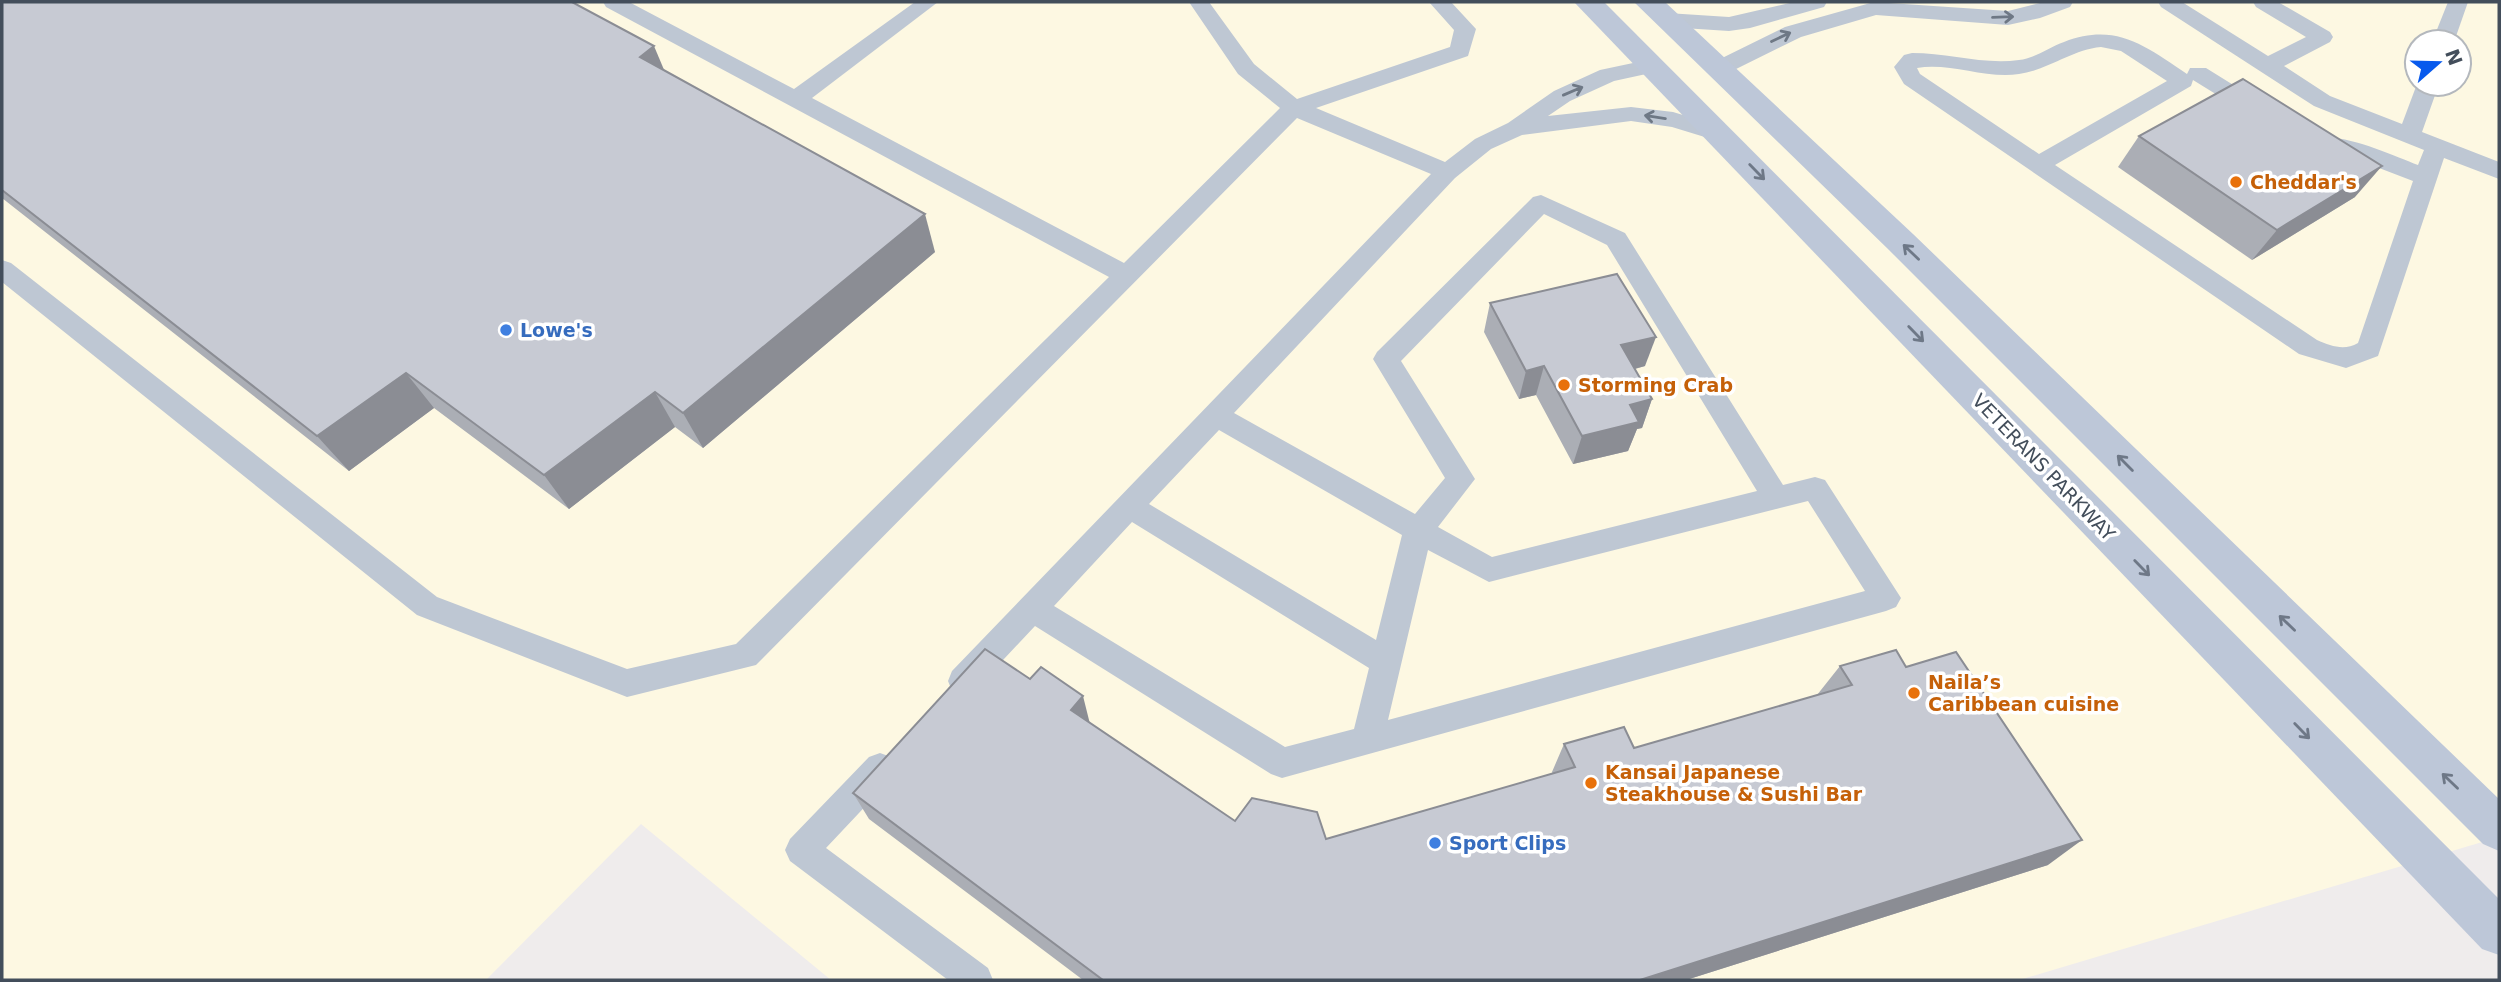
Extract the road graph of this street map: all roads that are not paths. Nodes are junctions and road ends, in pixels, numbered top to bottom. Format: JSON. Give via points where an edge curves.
{"nodes":[{"id":1,"x":613,"y":2,"type":"edge"},
{"id":2,"x":928,"y":2,"type":"edge"},
{"id":3,"x":1199,"y":2,"type":"edge"},
{"id":4,"x":1439,"y":2,"type":"edge"},
{"id":5,"x":1588,"y":2,"type":"edge"},
{"id":6,"x":1817,"y":2,"type":"edge"},
{"id":7,"x":2063,"y":2,"type":"edge"},
{"id":8,"x":2168,"y":2,"type":"edge"},
{"id":9,"x":2263,"y":2,"type":"edge"},
{"id":10,"x":2458,"y":2,"type":"edge"},
{"id":11,"x":1657,"y":11,"type":"edge"},
{"id":12,"x":2448,"y":28,"type":"edge"},
{"id":13,"x":2242,"y":51,"type":"junction"},
{"id":14,"x":1652,"y":66,"type":"junction"},
{"id":15,"x":2267,"y":66,"type":"junction"},
{"id":16,"x":1720,"y":68,"type":"junction"},
{"id":17,"x":2191,"y":77,"type":"junction"},
{"id":18,"x":2423,"y":98,"type":"edge"},
{"id":19,"x":796,"y":99,"type":"junction"},
{"id":20,"x":1294,"y":108,"type":"junction"},
{"id":21,"x":2278,"y":122,"type":"edge"},
{"id":22,"x":1516,"y":128,"type":"junction"},
{"id":23,"x":1721,"y":134,"type":"junction"},
{"id":24,"x":2301,"y":136,"type":"edge"},
{"id":25,"x":2409,"y":137,"type":"junction"},
{"id":26,"x":2436,"y":147,"type":"junction"},
{"id":27,"x":2039,"y":164,"type":"junction"},
{"id":28,"x":2499,"y":171,"type":"edge"},
{"id":29,"x":1447,"y":172,"type":"junction"},
{"id":30,"x":2426,"y":177,"type":"junction"},
{"id":31,"x":2,"y":269,"type":"edge"},
{"id":32,"x":1126,"y":275,"type":"junction"},
{"id":33,"x":1215,"y":415,"type":"junction"},
{"id":34,"x":1776,"y":498,"type":"junction"},
{"id":35,"x":1129,"y":506,"type":"junction"},
{"id":36,"x":1418,"y":530,"type":"junction"},
{"id":37,"x":1032,"y":608,"type":"junction"},
{"id":38,"x":1386,"y":662,"type":"junction"},
{"id":39,"x":946,"y":699,"type":"edge"},
{"id":40,"x":1367,"y":740,"type":"junction"},
{"id":41,"x":898,"y":749,"type":"edge"},
{"id":42,"x":2499,"y":829,"type":"edge"},
{"id":43,"x":2499,"y":932,"type":"edge"},
{"id":44,"x":976,"y":980,"type":"edge"}],
"edges":[{"from":1,"to":19,"type":"lane"},
{"from":2,"to":19,"type":"lane"},
{"from":3,"to":20,"type":"lane","via":[[1246,69]]},
{"from":4,"to":20,"type":"lane","via":[[1465,29],[1460,51]]},
{"from":5,"to":14,"type":"main road","name":"VETERANS PARKWAY"},
{"from":6,"to":11,"type":"lane","via":[[1729,24]]},
{"from":16,"to":7,"type":"lane","one_way":true,"via":[[1793,32],[1875,8],[2008,18]]},
{"from":8,"to":13,"type":"lane"},
{"from":9,"to":15,"type":"lane","via":[[2322,37]]},
{"from":10,"to":12,"type":"lane"},
{"from":11,"to":16,"type":"main road"},
{"from":13,"to":15,"type":"lane"},
{"from":13,"to":17,"type":"lane"},
{"from":22,"to":14,"type":"lane","one_way":true,"via":[[1562,96],[1608,75]]},
{"from":14,"to":23,"type":"main road","name":"VETERANS PARKWAY"},
{"from":15,"to":25,"type":"lane","via":[[2322,102]]},
{"from":42,"to":16,"type":"main road","one_way":true},
{"from":17,"to":21,"type":"lane"},
{"from":17,"to":27,"type":"lane"},
{"from":17,"to":27,"type":"lane","via":[[2119,41],[2102,38],[2085,40],[2032,66],[1998,68],[1912,60],[1905,67],[1912,79]]},
{"from":18,"to":25,"type":"lane"},
{"from":19,"to":32,"type":"lane"},
{"from":20,"to":29,"type":"lane"},
{"from":20,"to":32,"type":"lane"},
{"from":23,"to":22,"type":"lane","one_way":true,"via":[[1631,114]]},
{"from":22,"to":29,"type":"lane","via":[[1483,144]]},
{"from":23,"to":43,"type":"main road","name":"VETERANS PARKWAY","one_way":true},
{"from":24,"to":30,"type":"lane"},
{"from":25,"to":26,"type":"lane"},
{"from":26,"to":28,"type":"lane"},
{"from":26,"to":30,"type":"lane"},
{"from":27,"to":30,"type":"lane","via":[[2308,347],[2335,358],[2356,358],[2369,349]]},
{"from":29,"to":33,"type":"lane"},
{"from":31,"to":32,"type":"lane","via":[[427,607],[627,682],[745,655]]},
{"from":33,"to":35,"type":"lane"},
{"from":33,"to":36,"type":"lane"},
{"from":34,"to":36,"type":"lane","via":[[1489,570]]},
{"from":34,"to":36,"type":"lane","via":[[1616,239],[1541,203],[1386,359],[1461,480]]},
{"from":34,"to":40,"type":"lane","via":[[1815,488],[1886,598]]},
{"from":35,"to":37,"type":"lane"},
{"from":35,"to":38,"type":"lane"},
{"from":36,"to":38,"type":"lane"},
{"from":37,"to":39,"type":"lane"},
{"from":37,"to":40,"type":"lane","via":[[1282,763]]},
{"from":38,"to":40,"type":"lane"},
{"from":41,"to":44,"type":"lane","via":[[802,850]]}]}
